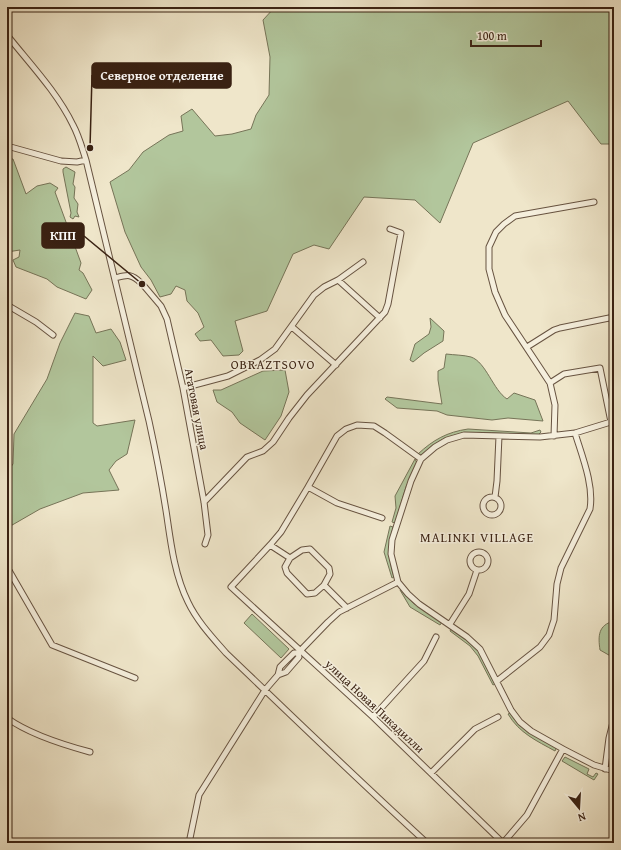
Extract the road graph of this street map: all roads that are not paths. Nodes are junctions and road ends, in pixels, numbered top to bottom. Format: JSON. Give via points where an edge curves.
{"nodes":[{"id":1,"x":7,"y":35,"type":"edge"},
{"id":2,"x":7,"y":146,"type":"edge"},
{"id":3,"x":86,"y":160,"type":"junction"},
{"id":4,"x":594,"y":202,"type":"dead end"},
{"id":5,"x":390,"y":230,"type":"dead end"},
{"id":6,"x":363,"y":262,"type":"dead end"},
{"id":7,"x":115,"y":278,"type":"junction"},
{"id":8,"x":338,"y":280,"type":"junction"},
{"id":9,"x":7,"y":305,"type":"edge"},
{"id":10,"x":380,"y":318,"type":"junction"},
{"id":11,"x":614,"y":318,"type":"edge"},
{"id":12,"x":292,"y":327,"type":"junction"},
{"id":13,"x":53,"y":335,"type":"dead end"},
{"id":14,"x":527,"y":347,"type":"junction"},
{"id":15,"x":336,"y":365,"type":"junction"},
{"id":16,"x":550,"y":383,"type":"junction"},
{"id":17,"x":183,"y":388,"type":"junction"},
{"id":18,"x":612,"y":422,"type":"edge"},
{"id":19,"x":575,"y":433,"type":"junction"},
{"id":20,"x":499,"y":436,"type":"junction"},
{"id":21,"x":554,"y":436,"type":"junction"},
{"id":22,"x":421,"y":459,"type":"junction"},
{"id":23,"x":308,"y":487,"type":"junction"},
{"id":24,"x":494,"y":497,"type":"dead end"},
{"id":25,"x":204,"y":502,"type":"junction"},
{"id":26,"x":382,"y":518,"type":"dead end"},
{"id":27,"x":205,"y":544,"type":"dead end"},
{"id":28,"x":270,"y":545,"type":"junction"},
{"id":29,"x":290,"y":558,"type":"junction"},
{"id":30,"x":7,"y":567,"type":"edge"},
{"id":31,"x":477,"y":570,"type":"dead end"},
{"id":32,"x":398,"y":582,"type":"junction"},
{"id":33,"x":324,"y":585,"type":"junction"},
{"id":34,"x":347,"y":608,"type":"junction"},
{"id":35,"x":450,"y":624,"type":"junction"},
{"id":36,"x":436,"y":637,"type":"dead end"},
{"id":37,"x":299,"y":652,"type":"junction"},
{"id":38,"x":134,"y":678,"type":"dead end"},
{"id":39,"x":497,"y":681,"type":"junction"},
{"id":40,"x":265,"y":690,"type":"junction"},
{"id":41,"x":373,"y":717,"type":"junction"},
{"id":42,"x":498,"y":717,"type":"dead end"},
{"id":43,"x":7,"y":718,"type":"edge"},
{"id":44,"x":614,"y":718,"type":"edge"},
{"id":45,"x":563,"y":749,"type":"junction"},
{"id":46,"x":90,"y":752,"type":"dead end"},
{"id":47,"x":605,"y":769,"type":"junction"},
{"id":48,"x":614,"y":771,"type":"edge"},
{"id":49,"x":431,"y":773,"type":"junction"},
{"id":50,"x":500,"y":842,"type":"edge"},
{"id":51,"x":190,"y":843,"type":"edge"},
{"id":52,"x":427,"y":843,"type":"edge"}],
"edges":[{"from":1,"to":3,"type":"street","via":[[62,106],[80,139]]},
{"from":2,"to":3,"type":"street","via":[[61,161]]},
{"from":3,"to":7,"type":"street"},
{"from":4,"to":14,"type":"street","via":[[515,216],[496,232],[489,247],[489,269],[495,292],[505,315]]},
{"from":5,"to":10,"type":"street","via":[[402,233],[388,304]]},
{"from":6,"to":8,"type":"street"},
{"from":7,"to":17,"type":"street","name":"Агатовая улица","via":[[132,276],[161,306],[167,318]]},
{"from":7,"to":40,"type":"street","via":[[157,457],[176,570],[194,614],[226,653]]},
{"from":8,"to":10,"type":"street"},
{"from":8,"to":12,"type":"street","via":[[314,295]]},
{"from":9,"to":13,"type":"street"},
{"from":10,"to":15,"type":"street"},
{"from":11,"to":14,"type":"street","via":[[560,328]]},
{"from":12,"to":15,"type":"street"},
{"from":12,"to":17,"type":"street","via":[[275,350],[260,360],[228,376]]},
{"from":14,"to":16,"type":"street"},
{"from":15,"to":25,"type":"street","via":[[307,395],[273,442],[263,451],[247,457]]},
{"from":16,"to":18,"type":"street","via":[[564,374],[600,368]]},
{"from":16,"to":21,"type":"street","via":[[555,405]]},
{"from":17,"to":25,"type":"street","name":"Агатовая улица"},
{"from":18,"to":19,"type":"street"},
{"from":19,"to":21,"type":"street"},
{"from":19,"to":39,"type":"street","via":[[590,489],[590,509],[561,568],[554,620],[548,634],[540,647]]},
{"from":20,"to":21,"type":"street"},
{"from":20,"to":22,"type":"street","via":[[464,435],[447,440]]},
{"from":20,"to":24,"type":"street"},
{"from":22,"to":23,"type":"street","via":[[374,426],[357,426],[346,429],[337,436]]},
{"from":22,"to":32,"type":"street","via":[[392,540],[391,554]]},
{"from":23,"to":26,"type":"street","via":[[337,503]]},
{"from":23,"to":28,"type":"street","via":[[281,532]]},
{"from":25,"to":27,"type":"street","name":"Агатовая улица","via":[[208,535]]},
{"from":28,"to":29,"type":"street"},
{"from":28,"to":37,"type":"street","name":"улица Новая Пикадилли","via":[[231,587]]},
{"from":29,"to":33,"type":"street","via":[[285,567],[287,573],[307,594],[315,593]]},
{"from":29,"to":33,"type":"street","via":[[302,550],[310,549],[329,568],[330,574]]},
{"from":30,"to":38,"type":"street","via":[[52,645]]},
{"from":31,"to":35,"type":"street","via":[[469,594]]},
{"from":32,"to":34,"type":"street"},
{"from":32,"to":35,"type":"street","via":[[419,604]]},
{"from":33,"to":34,"type":"street"},
{"from":34,"to":37,"type":"street","via":[[328,622]]},
{"from":35,"to":39,"type":"street","via":[[480,649]]},
{"from":36,"to":41,"type":"street","via":[[424,661]]},
{"from":37,"to":40,"type":"street","via":[[299,657],[286,672],[278,675]]},
{"from":37,"to":41,"type":"street","name":"улица Новая Пикадилли"},
{"from":39,"to":45,"type":"street","via":[[520,722]]},
{"from":40,"to":51,"type":"street","via":[[199,795]]},
{"from":40,"to":52,"type":"street"},
{"from":41,"to":49,"type":"street","name":"улица Новая Пикадилли"},
{"from":42,"to":49,"type":"street","via":[[475,729]]},
{"from":43,"to":46,"type":"street","via":[[65,745]]},
{"from":44,"to":47,"type":"street"},
{"from":45,"to":47,"type":"street"},
{"from":45,"to":50,"type":"street","via":[[527,815]]},
{"from":47,"to":48,"type":"street"},
{"from":49,"to":50,"type":"street","name":"улица Новая Пикадилли"}]}
